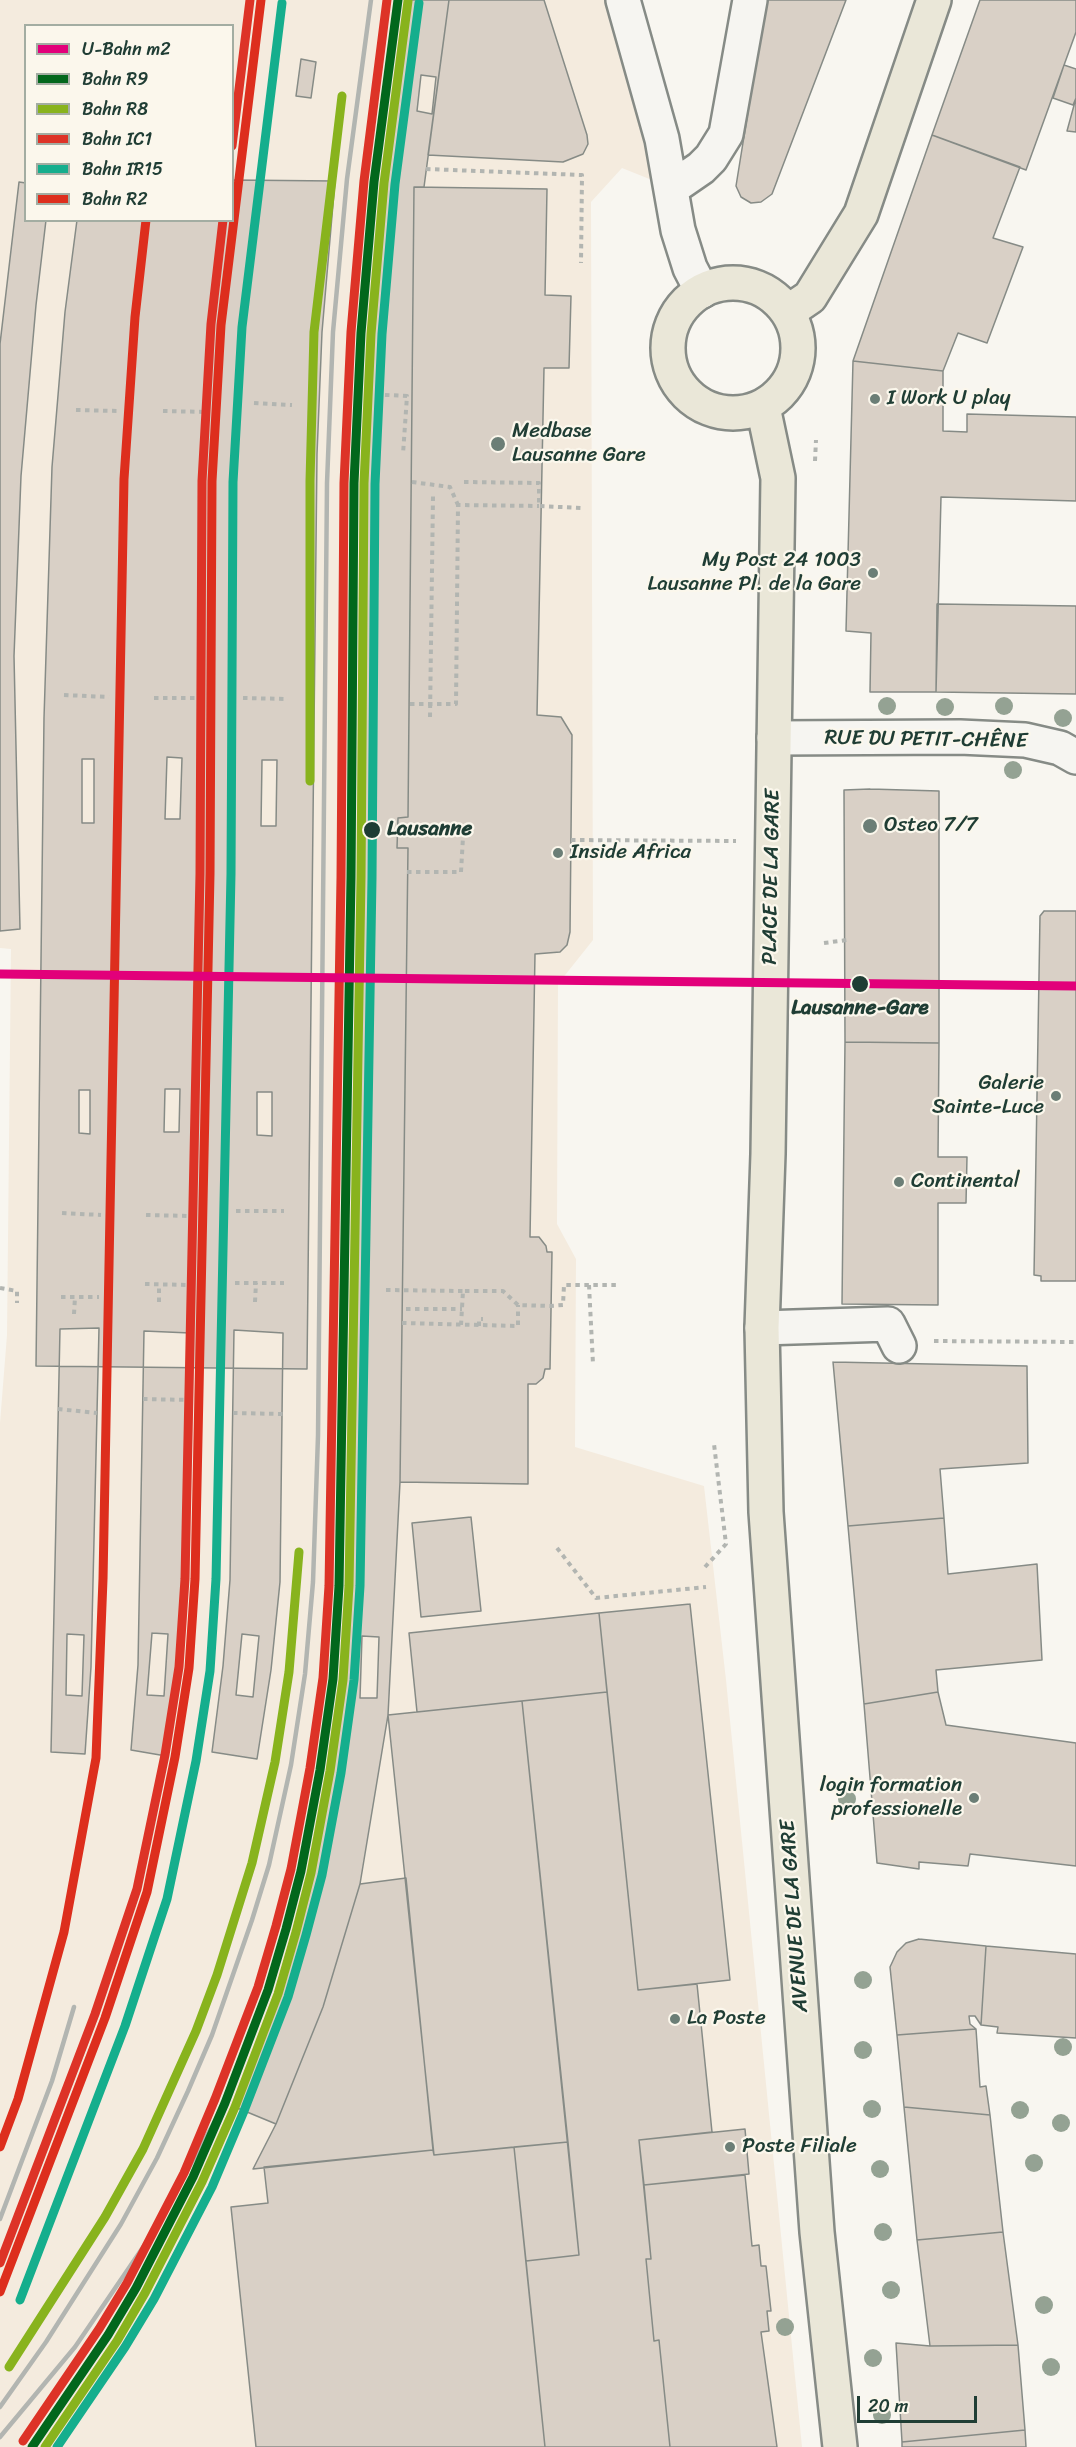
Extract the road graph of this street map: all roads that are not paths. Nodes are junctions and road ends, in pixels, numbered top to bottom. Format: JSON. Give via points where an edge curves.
{"nodes":[{"id":1,"x":623,"y":0,"type":"edge"},
{"id":2,"x":731,"y":0,"type":"edge"},
{"id":3,"x":750,"y":0,"type":"edge"},
{"id":4,"x":934,"y":0,"type":"edge"},
{"id":5,"x":711,"y":158,"type":"junction"},
{"id":6,"x":672,"y":188,"type":"junction"},
{"id":7,"x":702,"y":291,"type":"junction"},
{"id":8,"x":788,"y":312,"type":"junction"},
{"id":9,"x":763,"y":407,"type":"junction"},
{"id":10,"x":774,"y":738,"type":"junction"},
{"id":11,"x":1076,"y":757,"type":"edge"},
{"id":12,"x":762,"y":1328,"type":"junction"},
{"id":13,"x":914,"y":1344,"type":"road end"},
{"id":14,"x":764,"y":1385,"type":"joint"},
{"id":15,"x":840,"y":2447,"type":"edge"}],
"edges":[{"from":1,"to":6,"type":"street"},
{"from":2,"to":5,"type":"street","via":[[714,103]]},
{"from":3,"to":5,"type":"street","via":[[726,134]]},
{"from":4,"to":8,"type":"main road","via":[[861,214],[810,297]]},
{"from":5,"to":6,"type":"street"},
{"from":6,"to":7,"type":"street","via":[[678,230]]},
{"from":7,"to":8,"type":"main road","via":[[729,284],[758,288]]},
{"from":7,"to":9,"type":"main road","via":[[688,302],[671,330],[669,347],[676,379],[692,398],[714,411],[730,414]]},
{"from":8,"to":9,"type":"main road","via":[[799,354],[793,375]]},
{"from":9,"to":10,"type":"main road","name":"PLACE DE LA GARE","via":[[778,478]]},
{"from":10,"to":11,"type":"street","name":"RUE DU PETIT-CHÊNE","via":[[1025,740],[1060,748]]},
{"from":10,"to":12,"type":"main road","name":"PLACE DE LA GARE"},
{"from":12,"to":13,"type":"street","via":[[888,1324]]},
{"from":12,"to":14,"type":"main road","name":"PLACE DE LA GARE"},
{"from":14,"to":15,"type":"main road","name":"AVENUE DE LA GARE","via":[[768,1551],[817,2232]]}]}
